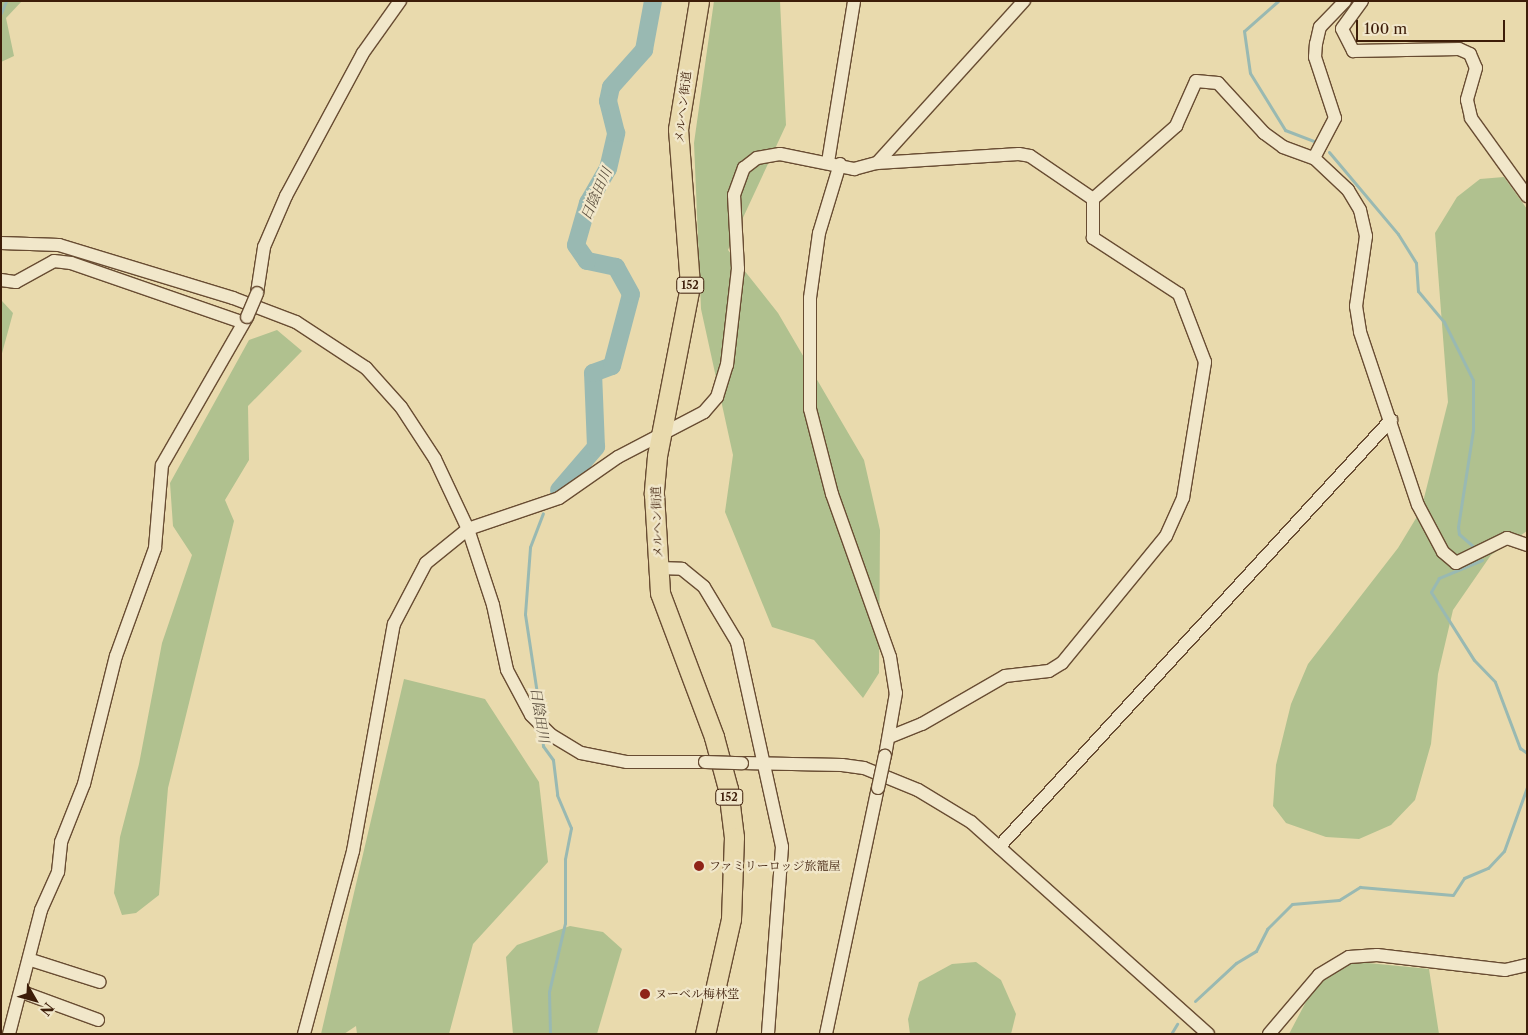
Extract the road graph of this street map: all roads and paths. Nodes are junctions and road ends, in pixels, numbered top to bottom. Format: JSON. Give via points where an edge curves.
{"nodes":[{"id":1,"x":400,"y":1,"type":"edge"},
{"id":2,"x":700,"y":1,"type":"edge"},
{"id":3,"x":854,"y":1,"type":"edge"},
{"id":4,"x":1024,"y":1,"type":"edge"},
{"id":5,"x":1345,"y":1,"type":"edge"},
{"id":6,"x":1362,"y":1,"type":"edge"},
{"id":7,"x":1314,"y":158,"type":"junction"},
{"id":8,"x":834,"y":163,"type":"junction"},
{"id":9,"x":877,"y":164,"type":"junction"},
{"id":10,"x":1527,"y":196,"type":"edge"},
{"id":11,"x":1093,"y":200,"type":"junction"},
{"id":12,"x":1,"y":243,"type":"edge"},
{"id":13,"x":1,"y":280,"type":"edge"},
{"id":14,"x":244,"y":319,"type":"junction"},
{"id":15,"x":1390,"y":420,"type":"junction"},
{"id":16,"x":662,"y":435,"type":"junction"},
{"id":17,"x":468,"y":529,"type":"junction"},
{"id":18,"x":1527,"y":545,"type":"edge"},
{"id":19,"x":659,"y":568,"type":"junction"},
{"id":20,"x":892,"y":736,"type":"junction"},
{"id":21,"x":763,"y":763,"type":"junction"},
{"id":22,"x":999,"y":847,"type":"junction"},
{"id":23,"x":31,"y":960,"type":"junction"},
{"id":24,"x":1527,"y":964,"type":"edge"},
{"id":25,"x":100,"y":982,"type":"dead end"},
{"id":26,"x":22,"y":992,"type":"junction"},
{"id":27,"x":98,"y":1020,"type":"dead end"},
{"id":28,"x":9,"y":1034,"type":"edge"},
{"id":29,"x":304,"y":1034,"type":"edge"},
{"id":30,"x":706,"y":1034,"type":"edge"},
{"id":31,"x":768,"y":1034,"type":"edge"},
{"id":32,"x":826,"y":1034,"type":"edge"},
{"id":33,"x":1208,"y":1034,"type":"edge"},
{"id":34,"x":1269,"y":1034,"type":"edge"}],
"edges":[{"from":1,"to":14,"type":"street","bridge":true,"via":[[363,53],[286,196],[264,247],[257,293]]},
{"from":2,"to":16,"type":"highway","name":"メルヘン街道","number":"152","via":[[678,129],[690,286]]},
{"from":3,"to":8,"type":"street"},
{"from":4,"to":9,"type":"street"},
{"from":5,"to":7,"type":"street","via":[[1320,27],[1316,44],[1315,57],[1335,118]]},
{"from":6,"to":10,"type":"street","via":[[1342,29],[1353,51],[1459,49],[1470,54],[1476,68],[1467,100],[1471,118]]},
{"from":7,"to":11,"type":"street","via":[[1283,147],[1264,133],[1218,83],[1196,81],[1176,126]]},
{"from":7,"to":15,"type":"street","via":[[1348,190],[1360,210],[1366,236],[1356,306]]},
{"from":8,"to":9,"type":"street","via":[[854,169]]},
{"from":8,"to":16,"type":"street","via":[[780,154],[757,158],[737,178],[738,269],[727,365],[717,397],[704,412]]},
{"from":8,"to":20,"type":"street","via":[[819,233],[810,298],[810,409],[832,494],[890,657],[896,693]]},
{"from":9,"to":11,"type":"street","via":[[1030,156]]},
{"from":11,"to":20,"type":"street","via":[[1094,238],[1178,294],[1205,362],[1183,498],[1166,536],[1062,663],[1049,671],[1004,676],[922,724]]},
{"from":12,"to":17,"type":"street","via":[[59,245],[94,253],[234,298],[323,337],[366,368],[402,407],[435,459]]},
{"from":13,"to":14,"type":"street","via":[[16,282],[54,261],[71,263]]},
{"from":14,"to":23,"type":"street","via":[[162,465],[155,548],[116,656],[84,784],[61,842],[58,872],[41,910]]},
{"from":15,"to":18,"type":"street","via":[[1418,505],[1451,561],[1462,562],[1507,538]]},
{"from":15,"to":22,"type":"street"},
{"from":16,"to":17,"type":"street","via":[[618,457],[559,498]]},
{"from":16,"to":19,"type":"highway","name":"メルヘン街道","number":"152","via":[[654,494]]},
{"from":17,"to":21,"type":"street","bridge":true,"via":[[514,687],[531,715],[551,735],[581,753],[627,762]]},
{"from":17,"to":29,"type":"street","via":[[426,563],[394,624],[353,851]]},
{"from":19,"to":21,"type":"street","via":[[682,569],[704,587],[724,616],[737,642]]},
{"from":19,"to":30,"type":"highway","name":"メルヘン街道","number":"152","via":[[660,593],[728,789],[734,837],[731,919]]},
{"from":20,"to":32,"type":"street","bridge":true,"via":[[885,756]]},
{"from":21,"to":22,"type":"street","via":[[864,768],[918,790],[971,822]]},
{"from":21,"to":31,"type":"street","via":[[782,847]]},
{"from":22,"to":33,"type":"street"},
{"from":23,"to":25,"type":"street"},
{"from":23,"to":26,"type":"street"},
{"from":24,"to":34,"type":"street","via":[[1505,970],[1377,955],[1349,957],[1324,970]]},
{"from":26,"to":27,"type":"street"},
{"from":26,"to":28,"type":"street"}]}
